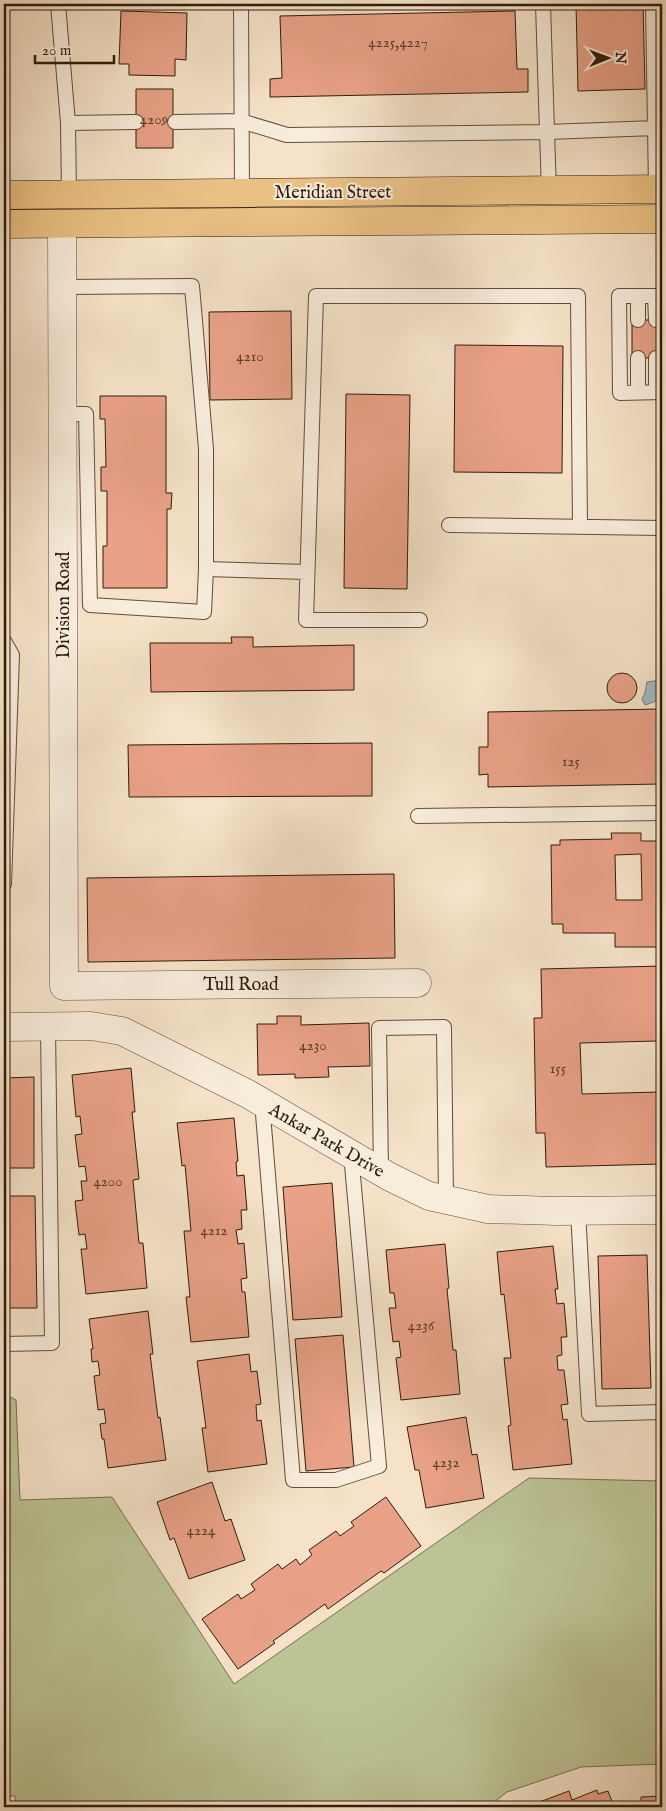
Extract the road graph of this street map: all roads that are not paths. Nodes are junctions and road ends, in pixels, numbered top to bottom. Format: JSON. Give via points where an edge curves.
{"nodes":[{"id":1,"x":58,"y":4,"type":"edge"},
{"id":2,"x":544,"y":4,"type":"edge"},
{"id":3,"x":653,"y":4,"type":"edge"},
{"id":4,"x":236,"y":5,"type":"edge"},
{"id":5,"x":241,"y":121,"type":"junction"},
{"id":6,"x":136,"y":122,"type":"dead end"},
{"id":7,"x":175,"y":122,"type":"dead end"},
{"id":8,"x":68,"y":123,"type":"junction"},
{"id":9,"x":655,"y":128,"type":"junction"},
{"id":10,"x":547,"y":132,"type":"junction"},
{"id":11,"x":659,"y":189,"type":"edge"},
{"id":12,"x":549,"y":191,"type":"junction"},
{"id":13,"x":242,"y":193,"type":"junction"},
{"id":14,"x":4,"y":195,"type":"edge"},
{"id":15,"x":69,"y":195,"type":"junction"},
{"id":16,"x":4,"y":210,"type":"edge"},
{"id":17,"x":662,"y":219,"type":"edge"},
{"id":18,"x":4,"y":224,"type":"edge"},
{"id":19,"x":62,"y":224,"type":"junction"},
{"id":20,"x":62,"y":287,"type":"junction"},
{"id":21,"x":638,"y":296,"type":"junction"},
{"id":22,"x":659,"y":296,"type":"edge"},
{"id":23,"x":638,"y":320,"type":"dead end"},
{"id":24,"x":656,"y":320,"type":"dead end"},
{"id":25,"x":638,"y":358,"type":"dead end"},
{"id":26,"x":656,"y":358,"type":"dead end"},
{"id":27,"x":638,"y":392,"type":"junction"},
{"id":28,"x":659,"y":392,"type":"edge"},
{"id":29,"x":63,"y":414,"type":"junction"},
{"id":30,"x":449,"y":525,"type":"dead end"},
{"id":31,"x":580,"y":526,"type":"junction"},
{"id":32,"x":662,"y":528,"type":"edge"},
{"id":33,"x":206,"y":569,"type":"junction"},
{"id":34,"x":307,"y":572,"type":"junction"},
{"id":35,"x":420,"y":620,"type":"dead end"},
{"id":36,"x":4,"y":641,"type":"edge"},
{"id":37,"x":7,"y":704,"type":"edge"},
{"id":38,"x":662,"y":813,"type":"edge"},
{"id":39,"x":418,"y":816,"type":"dead end"},
{"id":40,"x":4,"y":884,"type":"edge"},
{"id":41,"x":417,"y":983,"type":"dead end"},
{"id":42,"x":64,"y":986,"type":"joint"},
{"id":43,"x":4,"y":1027,"type":"edge"},
{"id":44,"x":48,"y":1027,"type":"junction"},
{"id":45,"x":262,"y":1102,"type":"junction"},
{"id":46,"x":351,"y":1154,"type":"junction"},
{"id":47,"x":381,"y":1172,"type":"junction"},
{"id":48,"x":446,"y":1200,"type":"junction"},
{"id":49,"x":662,"y":1210,"type":"edge"},
{"id":50,"x":578,"y":1211,"type":"junction"},
{"id":51,"x":4,"y":1344,"type":"edge"},
{"id":52,"x":662,"y":1412,"type":"edge"}],
"edges":[{"from":1,"to":8,"type":"lane"},
{"from":2,"to":10,"type":"lane"},
{"from":3,"to":9,"type":"lane"},
{"from":4,"to":5,"type":"lane"},
{"from":5,"to":7,"type":"lane"},
{"from":5,"to":10,"type":"lane","via":[[287,135]]},
{"from":5,"to":13,"type":"lane"},
{"from":6,"to":8,"type":"lane"},
{"from":8,"to":15,"type":"lane"},
{"from":9,"to":10,"type":"lane"},
{"from":9,"to":11,"type":"lane"},
{"from":10,"to":12,"type":"lane"},
{"from":11,"to":12,"type":"highway","name":"Meridian Street"},
{"from":12,"to":13,"type":"highway","name":"Meridian Street"},
{"from":13,"to":15,"type":"highway","name":"Meridian Street"},
{"from":14,"to":15,"type":"highway","name":"Meridian Street"},
{"from":15,"to":16,"type":"highway","via":[[40,210]]},
{"from":17,"to":19,"type":"highway","name":"Meridian Street"},
{"from":18,"to":19,"type":"highway","name":"Meridian Street"},
{"from":19,"to":20,"type":"street","name":"Division Road"},
{"from":20,"to":29,"type":"street","name":"Division Road"},
{"from":20,"to":33,"type":"lane","via":[[192,286],[206,449]]},
{"from":21,"to":22,"type":"lane"},
{"from":21,"to":23,"type":"lane"},
{"from":21,"to":27,"type":"lane","via":[[619,296],[620,393]]},
{"from":22,"to":24,"type":"lane"},
{"from":25,"to":27,"type":"lane"},
{"from":26,"to":28,"type":"lane"},
{"from":27,"to":28,"type":"lane"},
{"from":29,"to":33,"type":"lane","via":[[86,414],[90,605],[204,612]]},
{"from":29,"to":42,"type":"street","name":"Division Road"},
{"from":30,"to":31,"type":"lane"},
{"from":31,"to":32,"type":"lane"},
{"from":31,"to":34,"type":"lane","via":[[578,296],[316,296]]},
{"from":33,"to":34,"type":"lane"},
{"from":34,"to":35,"type":"lane","via":[[306,620]]},
{"from":36,"to":37,"type":"lane","via":[[12,655]]},
{"from":37,"to":40,"type":"lane"},
{"from":38,"to":39,"type":"lane"},
{"from":41,"to":42,"type":"street","name":"Tull Road"},
{"from":43,"to":44,"type":"street","name":"Ankar Park Drive"},
{"from":44,"to":45,"type":"street","name":"Ankar Park Drive","via":[[92,1026],[122,1031]]},
{"from":44,"to":51,"type":"lane","via":[[52,1343]]},
{"from":45,"to":46,"type":"street","name":"Ankar Park Drive"},
{"from":45,"to":46,"type":"lane","via":[[293,1480],[336,1480],[379,1466]]},
{"from":46,"to":47,"type":"street","name":"Ankar Park Drive"},
{"from":47,"to":48,"type":"street","name":"Ankar Park Drive","via":[[429,1196]]},
{"from":47,"to":48,"type":"lane","via":[[379,1028],[444,1027]]},
{"from":48,"to":50,"type":"street","name":"Ankar Park Drive","via":[[488,1209]]},
{"from":49,"to":50,"type":"street","name":"Ankar Park Drive"},
{"from":50,"to":52,"type":"lane","via":[[589,1414]]}]}
